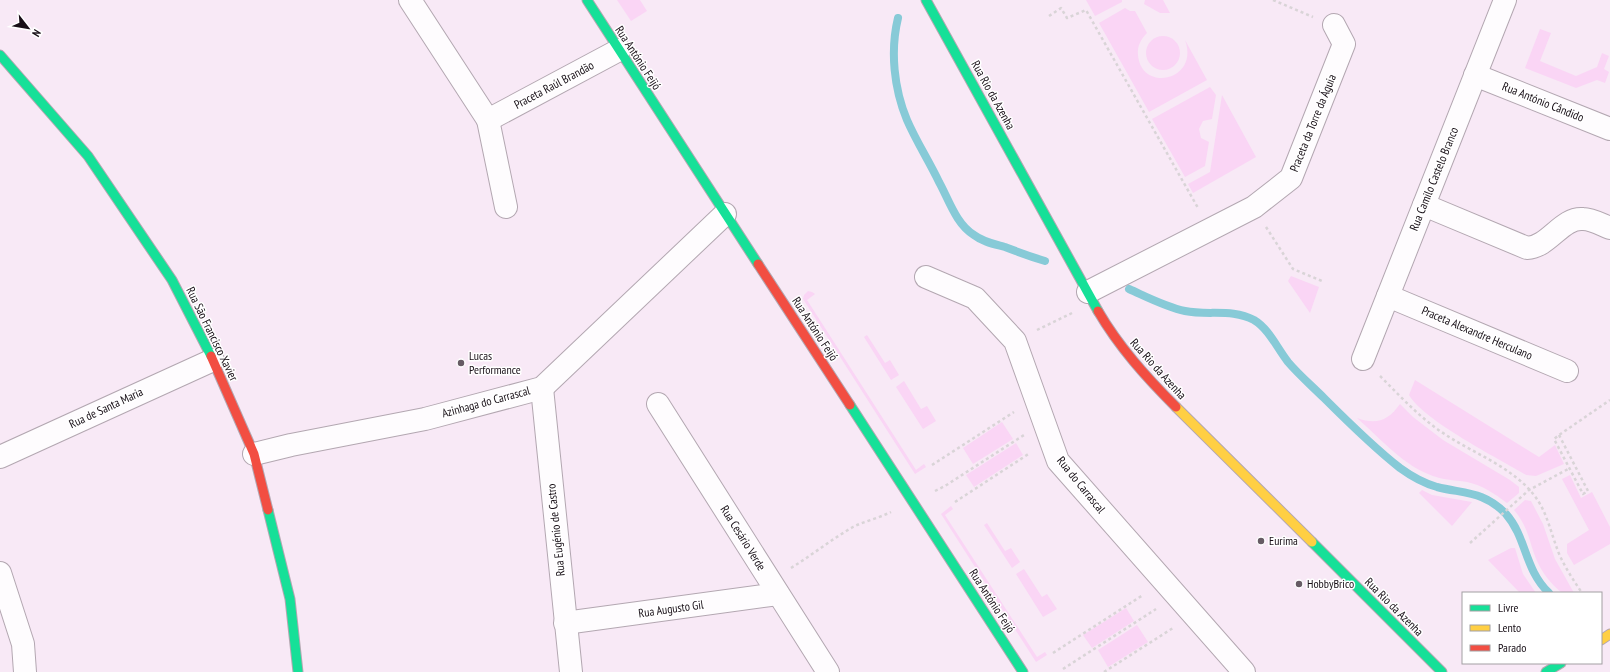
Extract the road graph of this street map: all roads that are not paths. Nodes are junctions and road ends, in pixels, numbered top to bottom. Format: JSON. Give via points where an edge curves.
{"nodes":[{"id":1,"x":410,"y":0,"type":"edge"},
{"id":2,"x":587,"y":0,"type":"edge"},
{"id":3,"x":926,"y":0,"type":"edge"},
{"id":4,"x":1505,"y":0,"type":"edge"},
{"id":5,"x":1334,"y":25,"type":"road end"},
{"id":6,"x":619,"y":50,"type":"junction"},
{"id":7,"x":0,"y":55,"type":"edge"},
{"id":8,"x":1476,"y":75,"type":"junction"},
{"id":9,"x":488,"y":120,"type":"junction"},
{"id":10,"x":1610,"y":129,"type":"edge"},
{"id":11,"x":1424,"y":206,"type":"junction"},
{"id":12,"x":506,"y":207,"type":"dead end"},
{"id":13,"x":725,"y":214,"type":"junction"},
{"id":14,"x":1610,"y":228,"type":"edge"},
{"id":15,"x":926,"y":277,"type":"dead end"},
{"id":16,"x":1388,"y":296,"type":"junction"},
{"id":17,"x":1091,"y":297,"type":"junction"},
{"id":18,"x":1363,"y":359,"type":"road end"},
{"id":19,"x":213,"y":360,"type":"junction"},
{"id":20,"x":1566,"y":371,"type":"dead end"},
{"id":21,"x":542,"y":388,"type":"junction"},
{"id":22,"x":658,"y":404,"type":"dead end"},
{"id":23,"x":254,"y":454,"type":"junction"},
{"id":24,"x":0,"y":457,"type":"edge"},
{"id":25,"x":0,"y":573,"type":"edge"},
{"id":26,"x":778,"y":594,"type":"junction"},
{"id":27,"x":565,"y":623,"type":"junction"},
{"id":28,"x":1559,"y":664,"type":"edge"},
{"id":29,"x":25,"y":672,"type":"edge"},
{"id":30,"x":298,"y":672,"type":"edge"},
{"id":31,"x":571,"y":672,"type":"edge"},
{"id":32,"x":828,"y":672,"type":"edge"},
{"id":33,"x":1023,"y":672,"type":"edge"},
{"id":34,"x":1244,"y":672,"type":"edge"},
{"id":35,"x":1442,"y":672,"type":"edge"},
{"id":36,"x":1546,"y":672,"type":"edge"}],
"edges":[{"from":1,"to":9,"type":"street"},
{"from":2,"to":6,"type":"street","name":"Rua António Feijó"},
{"from":3,"to":17,"type":"street","name":"Rua Rio da Azenha"},
{"from":4,"to":8,"type":"street","name":"Rua Camilo Castelo Branco"},
{"from":5,"to":17,"type":"street","name":"Praceta da Torre da Águia","via":[[1344,44],[1291,178],[1254,207]]},
{"from":6,"to":9,"type":"street","name":"Praceta Raúl Brandão"},
{"from":6,"to":13,"type":"street","name":"Rua António Feijó"},
{"from":7,"to":19,"type":"street","name":"Rua São Francisco Xavier","via":[[88,156],[172,280]]},
{"from":8,"to":10,"type":"street","name":"Rua António Cândido"},
{"from":8,"to":11,"type":"street","name":"Rua Camilo Castelo Branco"},
{"from":9,"to":12,"type":"street"},
{"from":11,"to":14,"type":"street","via":[[1527,248],[1537,247],[1574,220],[1589,220]]},
{"from":11,"to":16,"type":"street","name":"Rua Camilo Castelo Branco"},
{"from":13,"to":21,"type":"street","name":"Azinhaga do Carrascal"},
{"from":13,"to":33,"type":"street","name":"Rua António Feijó"},
{"from":15,"to":34,"type":"street","name":"Rua do Carrascal","via":[[976,298],[1015,341],[1058,461]]},
{"from":16,"to":18,"type":"street","name":"Rua Camilo Castelo Branco"},
{"from":16,"to":20,"type":"street","name":"Praceta Alexandre Herculano"},
{"from":17,"to":35,"type":"street","name":"Rua Rio da Azenha","via":[[1126,353],[1151,382]]},
{"from":19,"to":23,"type":"street","name":"Rua São Francisco Xavier"},
{"from":19,"to":24,"type":"street","name":"Rua de Santa Maria"},
{"from":21,"to":23,"type":"street","name":"Azinhaga do Carrascal","via":[[425,419]]},
{"from":21,"to":27,"type":"street","name":"Rua Eugénio de Castro"},
{"from":22,"to":26,"type":"street","name":"Rua Cesário Verde"},
{"from":23,"to":30,"type":"street","name":"Rua São Francisco Xavier","via":[[290,599]]},
{"from":25,"to":29,"type":"street","via":[[23,644]]},
{"from":26,"to":27,"type":"street","name":"Rua Augusto Gil"},
{"from":26,"to":32,"type":"street","name":"Rua Cesário Verde"},
{"from":27,"to":31,"type":"street","name":"Rua Eugénio de Castro"},
{"from":28,"to":36,"type":"street"}]}
